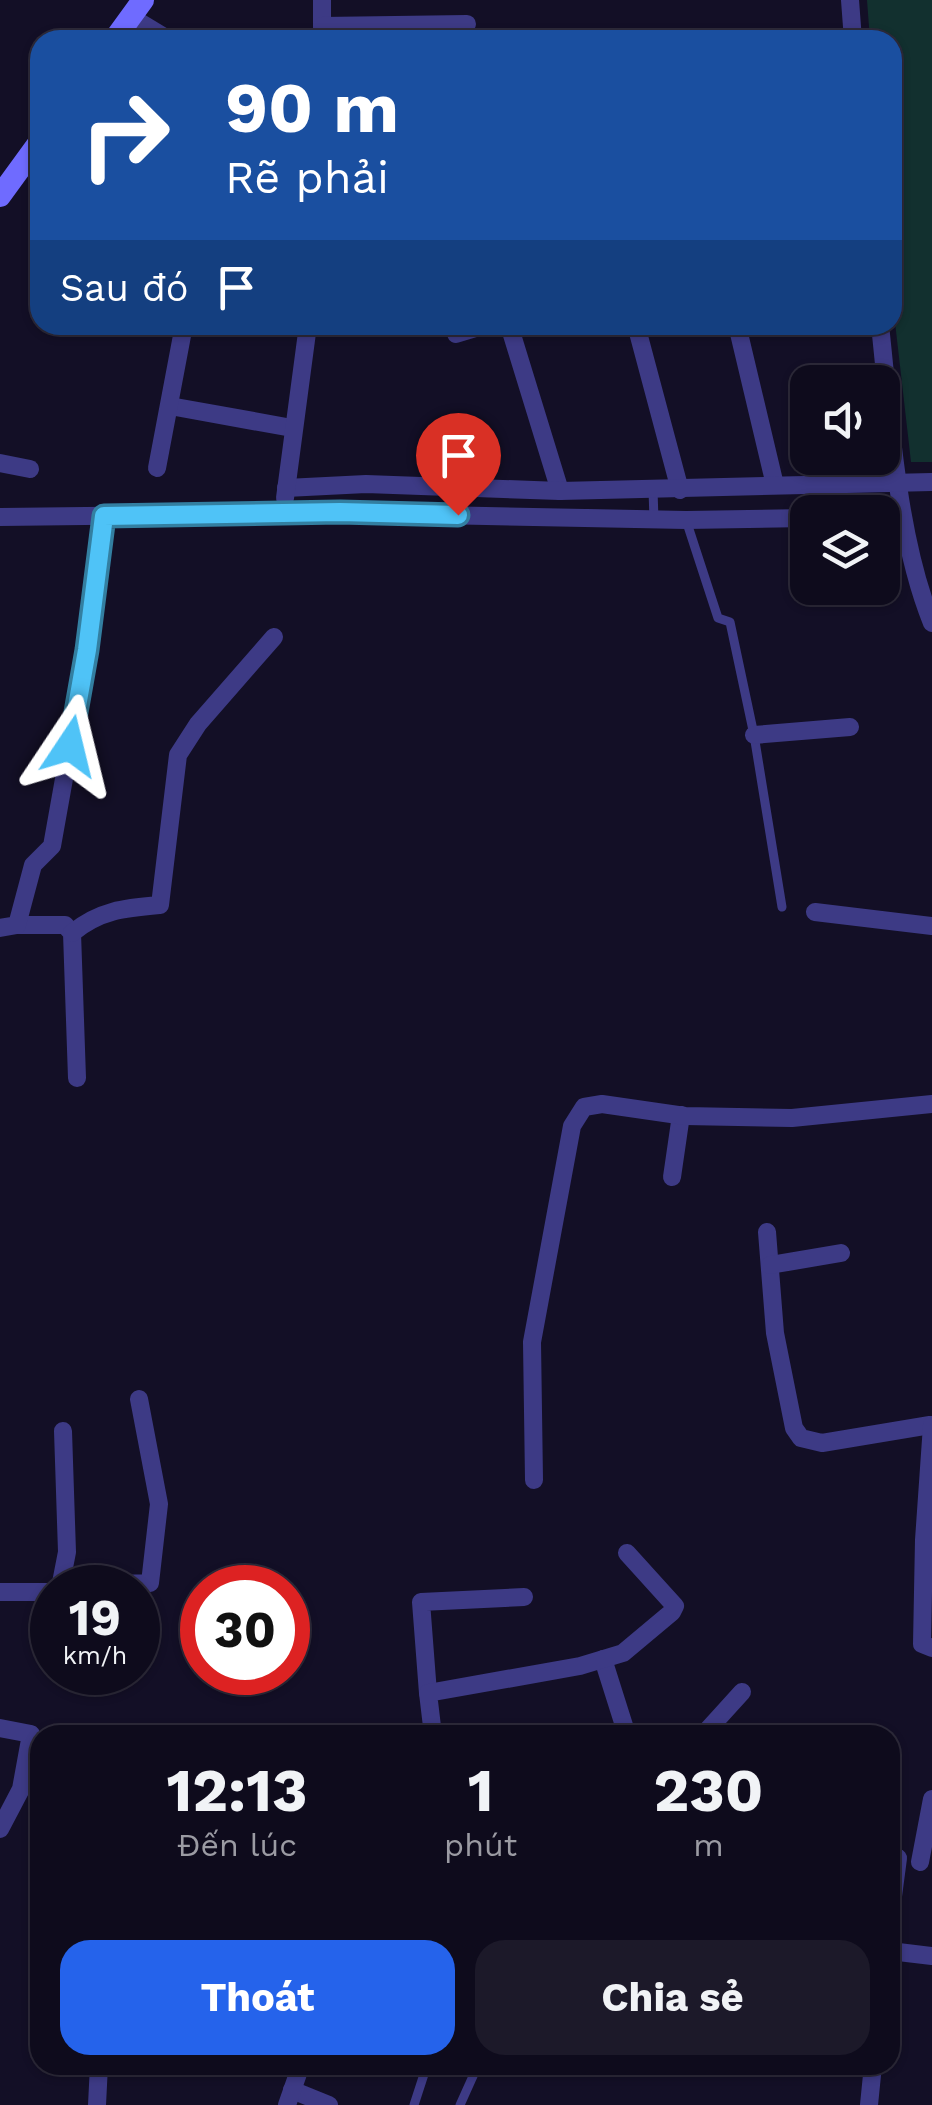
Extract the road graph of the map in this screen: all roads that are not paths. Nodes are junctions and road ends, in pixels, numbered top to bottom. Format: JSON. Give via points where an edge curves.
{"nodes":[{"id":1,"x":322,"y":0,"type":"edge"},
{"id":2,"x":850,"y":0,"type":"edge"},
{"id":3,"x":137,"y":9,"type":"edge"},
{"id":4,"x":467,"y":24,"type":"dead end"},
{"id":5,"x":121,"y":30,"type":"edge"},
{"id":6,"x":159,"y":30,"type":"edge"},
{"id":7,"x":322,"y":30,"type":"edge"},
{"id":8,"x":370,"y":30,"type":"edge"},
{"id":9,"x":852,"y":30,"type":"edge"},
{"id":10,"x":30,"y":155,"type":"edge"},
{"id":11,"x":0,"y":196,"type":"edge"},
{"id":12,"x":182,"y":335,"type":"edge"},
{"id":13,"x":306,"y":335,"type":"edge"},
{"id":14,"x":513,"y":335,"type":"edge"},
{"id":15,"x":639,"y":335,"type":"edge"},
{"id":16,"x":739,"y":335,"type":"edge"},
{"id":17,"x":881,"y":335,"type":"edge"},
{"id":18,"x":170,"y":406,"type":"junction"},
{"id":19,"x":292,"y":428,"type":"junction"},
{"id":20,"x":0,"y":464,"type":"edge"},
{"id":21,"x":158,"y":468,"type":"dead end"},
{"id":22,"x":30,"y":469,"type":"dead end"},
{"id":23,"x":932,"y":482,"type":"edge"},
{"id":24,"x":900,"y":483,"type":"junction"},
{"id":25,"x":775,"y":485,"type":"junction"},
{"id":26,"x":286,"y":488,"type":"junction"},
{"id":27,"x":653,"y":490,"type":"junction"},
{"id":28,"x":680,"y":490,"type":"junction"},
{"id":29,"x":560,"y":491,"type":"junction"},
{"id":30,"x":283,"y":513,"type":"junction"},
{"id":31,"x":104,"y":516,"type":"junction"},
{"id":32,"x":0,"y":517,"type":"edge"},
{"id":33,"x":790,"y":518,"type":"edge"},
{"id":34,"x":654,"y":520,"type":"junction"},
{"id":35,"x":686,"y":520,"type":"junction"},
{"id":36,"x":932,"y":623,"type":"edge"},
{"id":37,"x":274,"y":637,"type":"dead end"},
{"id":38,"x":850,"y":727,"type":"dead end"},
{"id":39,"x":754,"y":735,"type":"junction"},
{"id":40,"x":782,"y":907,"type":"dead end"},
{"id":41,"x":815,"y":912,"type":"dead end"},
{"id":42,"x":8,"y":926,"type":"edge"},
{"id":43,"x":932,"y":926,"type":"edge"},
{"id":44,"x":72,"y":933,"type":"junction"},
{"id":45,"x":77,"y":1078,"type":"dead end"},
{"id":46,"x":932,"y":1104,"type":"edge"},
{"id":47,"x":682,"y":1116,"type":"junction"},
{"id":48,"x":672,"y":1177,"type":"dead end"},
{"id":49,"x":767,"y":1232,"type":"dead end"},
{"id":50,"x":840,"y":1254,"type":"dead end"},
{"id":51,"x":770,"y":1265,"type":"junction"},
{"id":52,"x":138,"y":1399,"type":"dead end"},
{"id":53,"x":931,"y":1425,"type":"edge"},
{"id":54,"x":63,"y":1432,"type":"dead end"},
{"id":55,"x":534,"y":1480,"type":"dead end"},
{"id":56,"x":928,"y":1540,"type":"edge"},
{"id":57,"x":627,"y":1552,"type":"dead end"},
{"id":58,"x":64,"y":1565,"type":"edge"},
{"id":59,"x":152,"y":1565,"type":"edge"},
{"id":60,"x":30,"y":1590,"type":"edge"},
{"id":61,"x":0,"y":1592,"type":"edge"},
{"id":62,"x":524,"y":1597,"type":"dead end"},
{"id":63,"x":932,"y":1648,"type":"edge"},
{"id":64,"x":603,"y":1660,"type":"junction"},
{"id":65,"x":742,"y":1692,"type":"dead end"},
{"id":66,"x":428,"y":1693,"type":"junction"},
{"id":67,"x":431,"y":1725,"type":"edge"},
{"id":68,"x":624,"y":1725,"type":"edge"},
{"id":69,"x":712,"y":1725,"type":"edge"},
{"id":70,"x":0,"y":1728,"type":"edge"},
{"id":71,"x":30,"y":1734,"type":"edge"},
{"id":72,"x":30,"y":1740,"type":"edge"},
{"id":73,"x":932,"y":1799,"type":"edge"},
{"id":74,"x":3,"y":1818,"type":"edge"},
{"id":75,"x":900,"y":1858,"type":"edge"},
{"id":76,"x":926,"y":1863,"type":"edge"},
{"id":77,"x":900,"y":1952,"type":"edge"},
{"id":78,"x":932,"y":1956,"type":"edge"},
{"id":79,"x":98,"y":2075,"type":"edge"},
{"id":80,"x":424,"y":2075,"type":"edge"},
{"id":81,"x":474,"y":2075,"type":"edge"},
{"id":82,"x":872,"y":2075,"type":"edge"},
{"id":83,"x":290,"y":2098,"type":"edge"},
{"id":84,"x":97,"y":2105,"type":"edge"},
{"id":85,"x":330,"y":2105,"type":"edge"},
{"id":86,"x":414,"y":2105,"type":"edge"},
{"id":87,"x":460,"y":2105,"type":"edge"},
{"id":88,"x":860,"y":2105,"type":"edge"},
{"id":89,"x":869,"y":2105,"type":"edge"}],
"edges":[{"from":1,"to":7,"type":"street"},
{"from":2,"to":9,"type":"street"},
{"from":3,"to":5,"type":"main road"},
{"from":3,"to":6,"type":"street"},
{"from":4,"to":8,"type":"street"},
{"from":10,"to":11,"type":"main road"},
{"from":12,"to":18,"type":"street"},
{"from":13,"to":19,"type":"street"},
{"from":14,"to":29,"type":"street"},
{"from":15,"to":28,"type":"street"},
{"from":16,"to":25,"type":"street"},
{"from":17,"to":24,"type":"street"},
{"from":18,"to":19,"type":"street"},
{"from":18,"to":21,"type":"street"},
{"from":19,"to":26,"type":"street"},
{"from":20,"to":22,"type":"street"},
{"from":23,"to":24,"type":"street"},
{"from":24,"to":25,"type":"street"},
{"from":24,"to":36,"type":"street"},
{"from":25,"to":28,"type":"street"},
{"from":26,"to":29,"type":"street"},
{"from":26,"to":30,"type":"street"},
{"from":27,"to":28,"type":"street"},
{"from":27,"to":29,"type":"street"},
{"from":27,"to":34,"type":"lane"},
{"from":30,"to":31,"type":"street"},
{"from":30,"to":34,"type":"street"},
{"from":31,"to":32,"type":"street"},
{"from":31,"to":42,"type":"street","via":[[52,846],[34,865]]},
{"from":33,"to":35,"type":"street"},
{"from":34,"to":35,"type":"street"},
{"from":35,"to":39,"type":"lane","via":[[718,618],[730,622]]},
{"from":37,"to":44,"type":"street","via":[[178,755],[160,905],[113,909]]},
{"from":38,"to":39,"type":"street"},
{"from":39,"to":40,"type":"lane"},
{"from":41,"to":43,"type":"street"},
{"from":42,"to":44,"type":"street","via":[[64,925]]},
{"from":44,"to":45,"type":"street"},
{"from":46,"to":47,"type":"street","via":[[792,1118]]},
{"from":47,"to":48,"type":"street"},
{"from":47,"to":55,"type":"street","via":[[602,1104],[584,1107],[572,1126],[532,1342]]},
{"from":49,"to":51,"type":"street"},
{"from":50,"to":51,"type":"street"},
{"from":51,"to":53,"type":"street","via":[[775,1332],[801,1438],[822,1443]]},
{"from":52,"to":59,"type":"street","via":[[159,1504]]},
{"from":53,"to":56,"type":"street"},
{"from":54,"to":58,"type":"street"},
{"from":56,"to":63,"type":"street","via":[[922,1644]]},
{"from":57,"to":64,"type":"street","via":[[674,1606],[623,1653]]},
{"from":60,"to":61,"type":"street"},
{"from":62,"to":66,"type":"street","via":[[421,1602]]},
{"from":64,"to":66,"type":"street"},
{"from":64,"to":68,"type":"street"},
{"from":65,"to":69,"type":"street"},
{"from":66,"to":67,"type":"street"},
{"from":70,"to":71,"type":"street"},
{"from":72,"to":74,"type":"street","via":[[21,1789]]},
{"from":73,"to":76,"type":"street"},
{"from":75,"to":76,"type":"street"},
{"from":77,"to":78,"type":"street"},
{"from":79,"to":84,"type":"street"},
{"from":80,"to":86,"type":"lane"},
{"from":81,"to":87,"type":"lane"},
{"from":82,"to":89,"type":"street"},
{"from":83,"to":85,"type":"street"},
{"from":88,"to":89,"type":"lane"}]}
